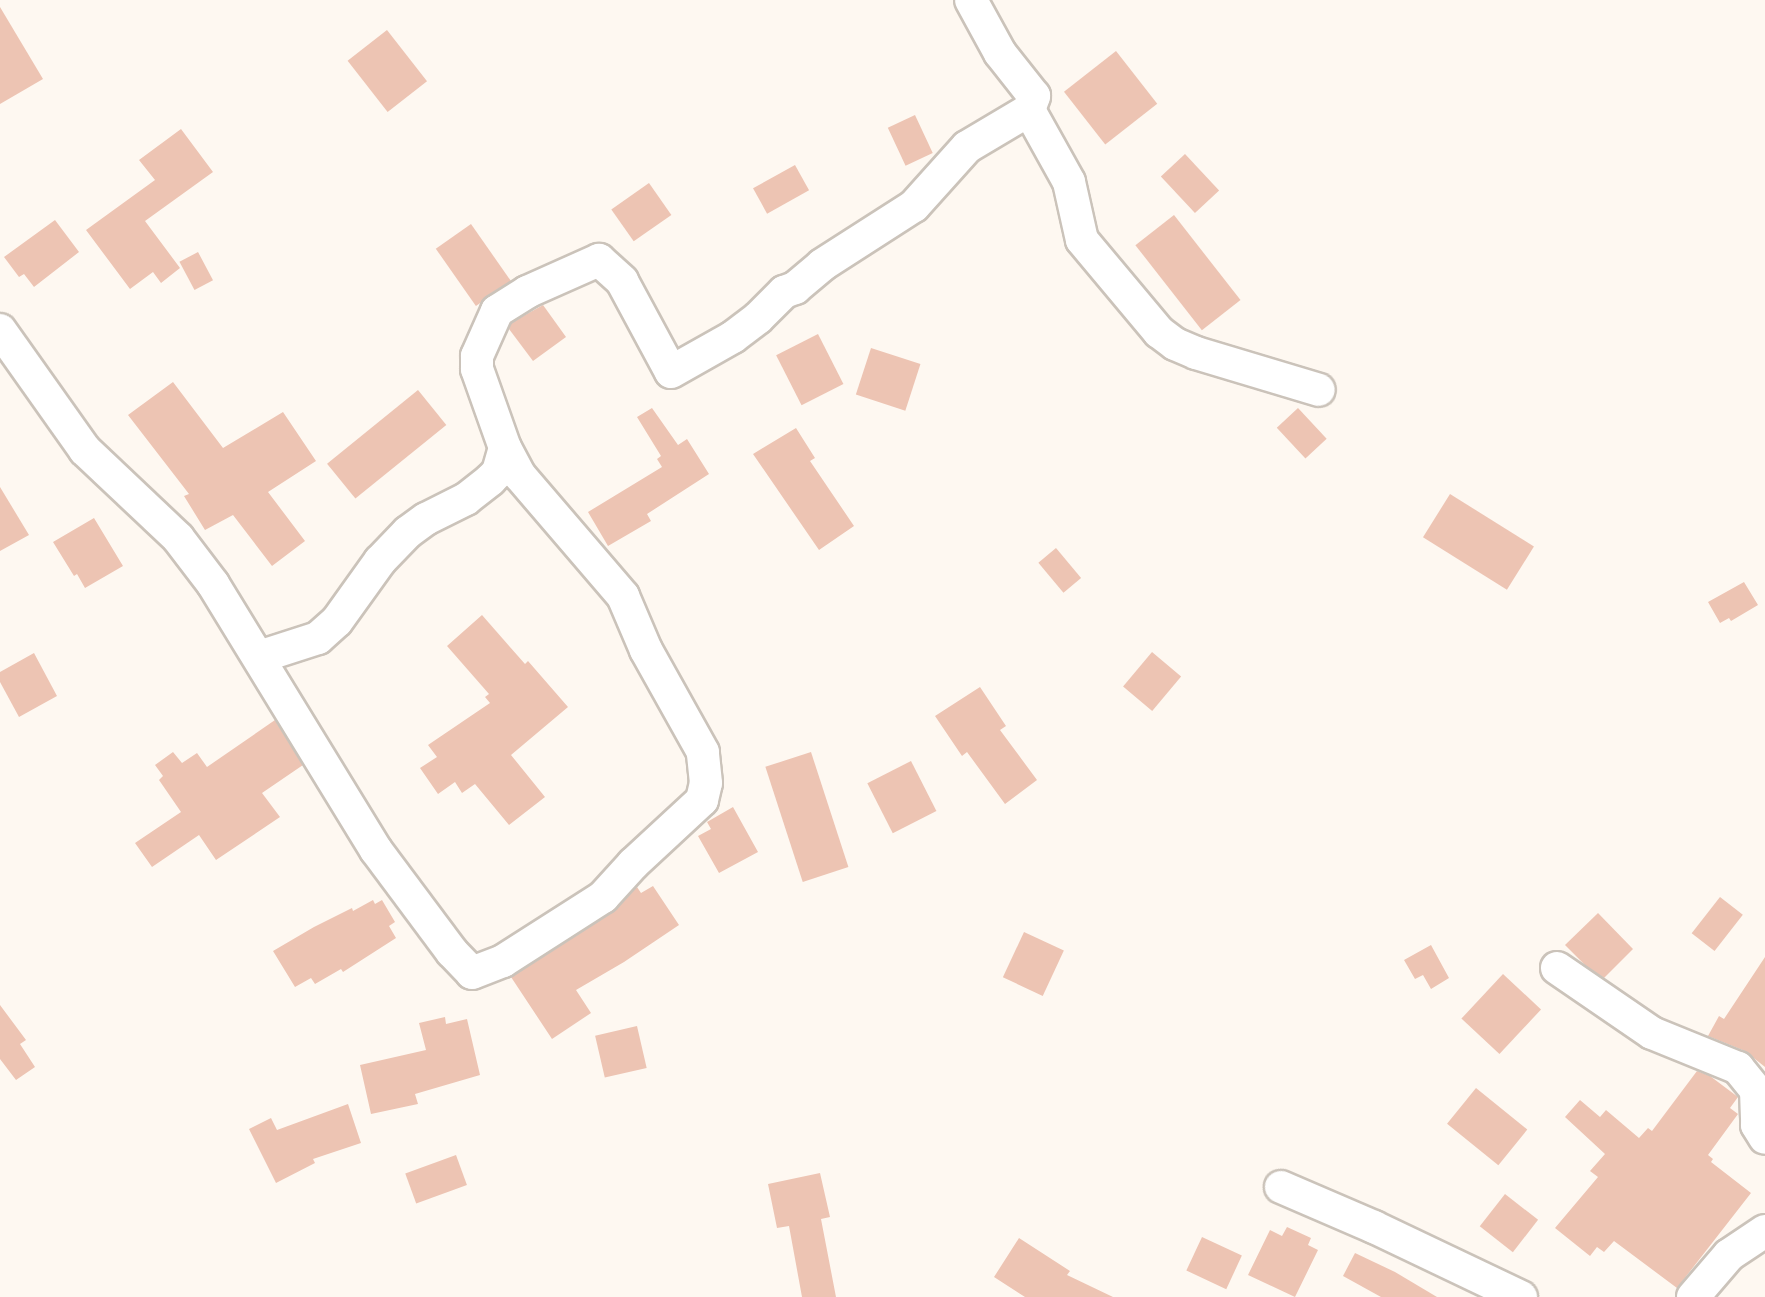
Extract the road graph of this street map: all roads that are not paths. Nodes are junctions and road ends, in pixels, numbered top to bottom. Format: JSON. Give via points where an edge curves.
{"nodes":[{"id":1,"x":971,"y":0,"type":"edge"},
{"id":2,"x":1029,"y":110,"type":"junction"},
{"id":3,"x":0,"y":330,"type":"edge"},
{"id":4,"x":1319,"y":390,"type":"dead end"},
{"id":5,"x":505,"y":448,"type":"junction"},
{"id":6,"x":535,"y":494,"type":"junction"},
{"id":7,"x":466,"y":499,"type":"junction"},
{"id":8,"x":259,"y":657,"type":"junction"},
{"id":9,"x":1557,"y":968,"type":"dead end"},
{"id":10,"x":1765,"y":1138,"type":"edge"},
{"id":11,"x":1281,"y":1187,"type":"dead end"},
{"id":12,"x":1765,"y":1231,"type":"edge"},
{"id":13,"x":1521,"y":1297,"type":"edge"},
{"id":14,"x":1693,"y":1297,"type":"edge"}],
"edges":[{"from":1,"to":2,"type":"street","via":[[1000,53],[1034,96]]},
{"from":2,"to":4,"type":"street","via":[[1069,182],[1082,240],[1159,332],[1174,344],[1196,353]]},
{"from":2,"to":5,"type":"street","via":[[967,147],[914,206],[784,292],[733,336],[671,372],[622,281],[599,260],[527,292],[497,311],[477,356],[481,385]]},
{"from":3,"to":8,"type":"street","via":[[85,450],[178,538],[213,584]]},
{"from":5,"to":6,"type":"street"},
{"from":5,"to":7,"type":"street","via":[[498,472]]},
{"from":6,"to":7,"type":"street"},
{"from":6,"to":8,"type":"street","via":[[623,596],[646,650],[703,752],[706,783],[702,800],[603,897],[503,961],[472,973],[452,951],[376,850]]},
{"from":7,"to":8,"type":"street","via":[[408,532],[380,561],[337,621],[318,638]]},
{"from":9,"to":10,"type":"street","via":[[1652,1033],[1738,1068],[1756,1090],[1757,1125]]},
{"from":11,"to":13,"type":"street"},
{"from":12,"to":14,"type":"street","via":[[1729,1255]]}]}
